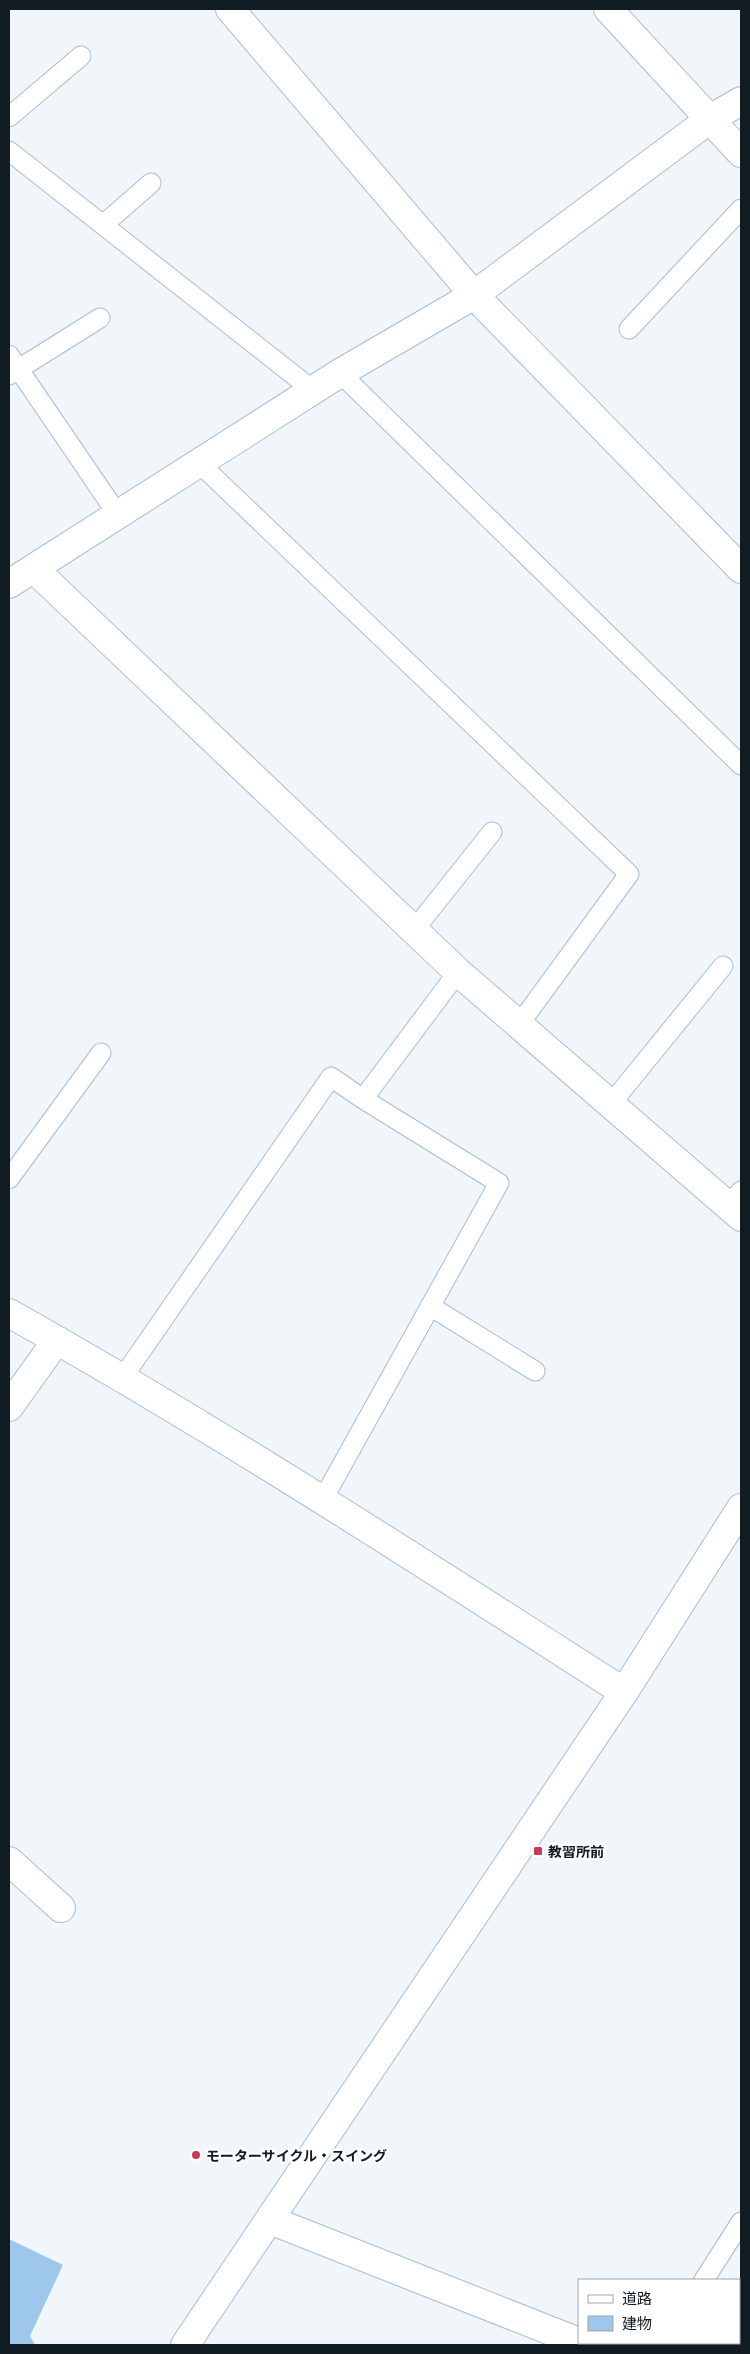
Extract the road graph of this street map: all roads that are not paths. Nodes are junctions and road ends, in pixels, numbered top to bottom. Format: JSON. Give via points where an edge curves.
{"nodes":[{"id":1,"x":230,"y":9,"type":"edge"},
{"id":2,"x":608,"y":9,"type":"edge"},
{"id":3,"x":81,"y":56,"type":"dead end"},
{"id":4,"x":741,"y":101,"type":"edge"},
{"id":5,"x":9,"y":117,"type":"edge"},
{"id":6,"x":710,"y":119,"type":"junction"},
{"id":7,"x":9,"y":151,"type":"edge"},
{"id":8,"x":741,"y":153,"type":"edge"},
{"id":9,"x":151,"y":183,"type":"dead end"},
{"id":10,"x":741,"y":209,"type":"edge"},
{"id":11,"x":103,"y":225,"type":"junction"},
{"id":12,"x":474,"y":294,"type":"junction"},
{"id":13,"x":100,"y":318,"type":"dead end"},
{"id":14,"x":629,"y":328,"type":"dead end"},
{"id":15,"x":12,"y":366,"type":"edge"},
{"id":16,"x":340,"y":373,"type":"junction"},
{"id":17,"x":314,"y":390,"type":"junction"},
{"id":18,"x":199,"y":463,"type":"junction"},
{"id":19,"x":118,"y":516,"type":"junction"},
{"id":20,"x":34,"y":569,"type":"junction"},
{"id":21,"x":741,"y":569,"type":"edge"},
{"id":22,"x":9,"y":584,"type":"edge"},
{"id":23,"x":741,"y":765,"type":"edge"},
{"id":24,"x":492,"y":832,"type":"dead end"},
{"id":25,"x":414,"y":930,"type":"junction"},
{"id":26,"x":722,"y":966,"type":"dead end"},
{"id":27,"x":458,"y":972,"type":"junction"},
{"id":28,"x":518,"y":1026,"type":"junction"},
{"id":29,"x":101,"y":1053,"type":"dead end"},
{"id":30,"x":363,"y":1099,"type":"junction"},
{"id":31,"x":610,"y":1105,"type":"junction"},
{"id":32,"x":9,"y":1179,"type":"edge"},
{"id":33,"x":737,"y":1205,"type":"edge"},
{"id":34,"x":430,"y":1306,"type":"junction"},
{"id":35,"x":9,"y":1313,"type":"edge"},
{"id":36,"x":57,"y":1340,"type":"junction"},
{"id":37,"x":535,"y":1371,"type":"dead end"},
{"id":38,"x":123,"y":1377,"type":"junction"},
{"id":39,"x":9,"y":1407,"type":"edge"},
{"id":40,"x":323,"y":1499,"type":"junction"},
{"id":41,"x":741,"y":1508,"type":"edge"},
{"id":42,"x":624,"y":1692,"type":"junction"},
{"id":43,"x":9,"y":1860,"type":"edge"},
{"id":44,"x":61,"y":1908,"type":"dead end"},
{"id":45,"x":270,"y":2220,"type":"junction"},
{"id":46,"x":741,"y":2222,"type":"edge"},
{"id":47,"x":705,"y":2279,"type":"edge"},
{"id":48,"x":578,"y":2343,"type":"edge"},
{"id":49,"x":185,"y":2345,"type":"edge"}],
"edges":[{"from":1,"to":12,"type":"street"},
{"from":2,"to":6,"type":"street"},
{"from":3,"to":5,"type":"lane"},
{"from":4,"to":6,"type":"street"},
{"from":6,"to":8,"type":"street"},
{"from":6,"to":12,"type":"street"},
{"from":7,"to":11,"type":"lane"},
{"from":9,"to":11,"type":"lane"},
{"from":10,"to":14,"type":"lane"},
{"from":11,"to":17,"type":"lane"},
{"from":12,"to":16,"type":"street"},
{"from":12,"to":21,"type":"street"},
{"from":13,"to":15,"type":"lane"},
{"from":15,"to":19,"type":"lane"},
{"from":16,"to":17,"type":"street"},
{"from":16,"to":23,"type":"lane"},
{"from":17,"to":18,"type":"street"},
{"from":18,"to":19,"type":"street"},
{"from":18,"to":28,"type":"lane","via":[[629,874]]},
{"from":19,"to":20,"type":"street"},
{"from":20,"to":22,"type":"street"},
{"from":20,"to":25,"type":"street"},
{"from":24,"to":25,"type":"lane"},
{"from":25,"to":27,"type":"street"},
{"from":26,"to":31,"type":"lane"},
{"from":27,"to":28,"type":"street"},
{"from":27,"to":30,"type":"lane"},
{"from":28,"to":31,"type":"street"},
{"from":29,"to":32,"type":"lane"},
{"from":30,"to":34,"type":"lane","via":[[499,1183]]},
{"from":30,"to":38,"type":"lane","via":[[331,1077]]},
{"from":31,"to":33,"type":"street"},
{"from":34,"to":37,"type":"lane"},
{"from":34,"to":40,"type":"lane"},
{"from":35,"to":36,"type":"street"},
{"from":36,"to":38,"type":"street"},
{"from":36,"to":39,"type":"street"},
{"from":38,"to":40,"type":"street"},
{"from":40,"to":42,"type":"street"},
{"from":41,"to":42,"type":"street"},
{"from":42,"to":45,"type":"street"},
{"from":43,"to":44,"type":"street"},
{"from":45,"to":48,"type":"street"},
{"from":45,"to":49,"type":"street"},
{"from":46,"to":47,"type":"lane"}]}
